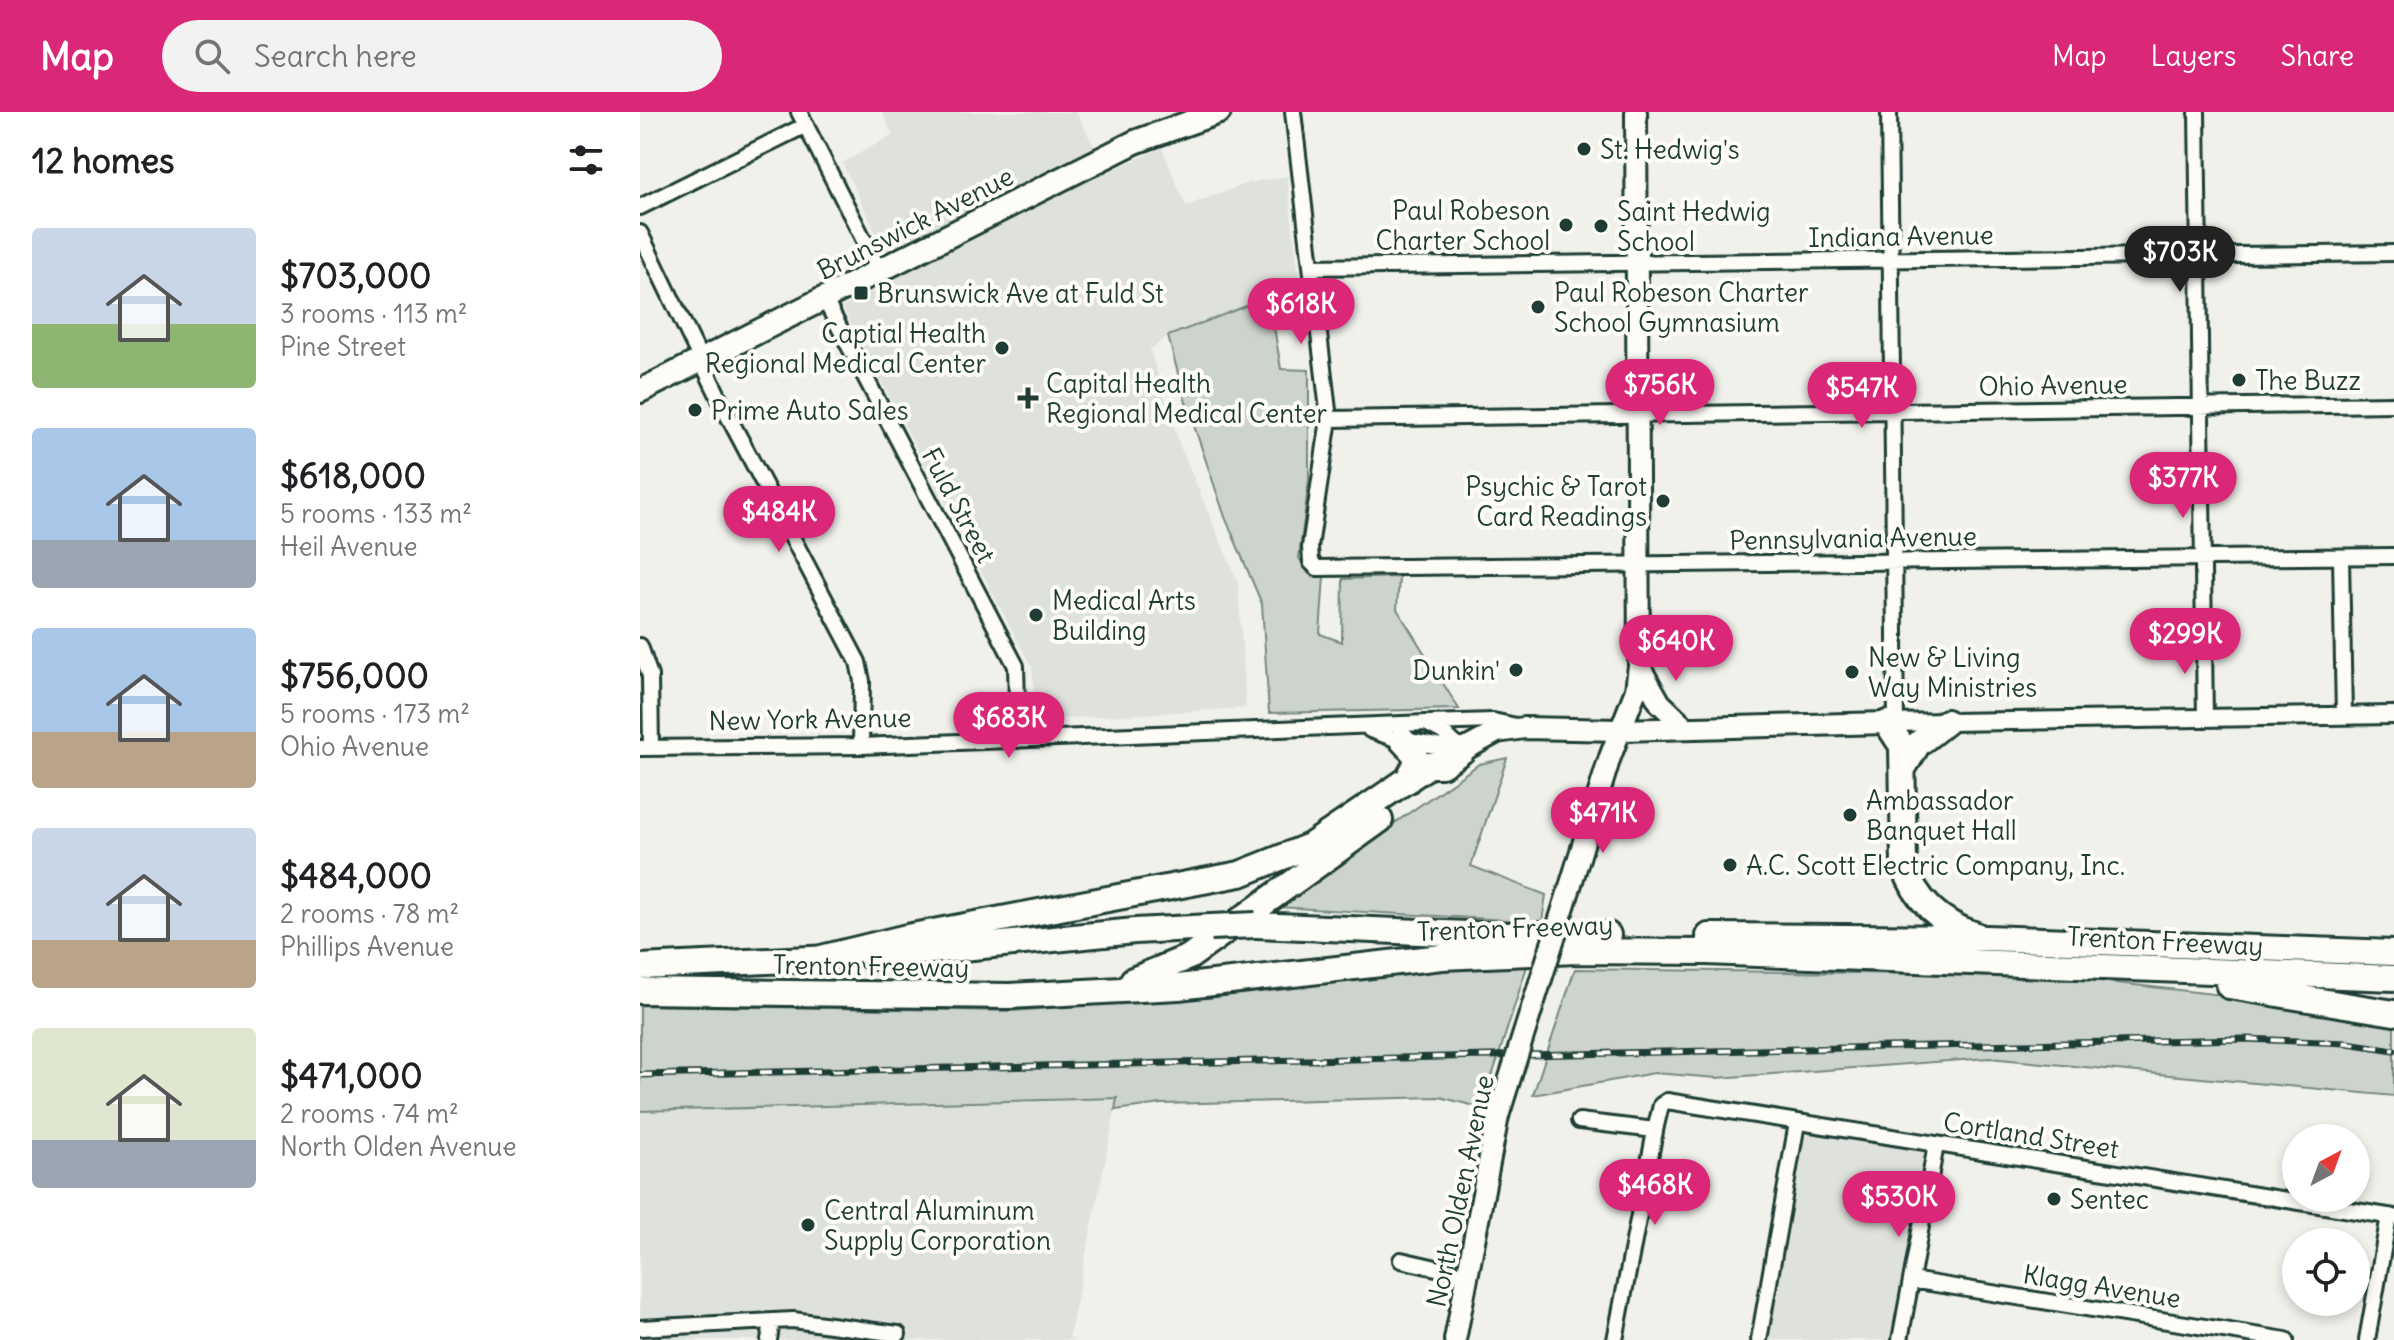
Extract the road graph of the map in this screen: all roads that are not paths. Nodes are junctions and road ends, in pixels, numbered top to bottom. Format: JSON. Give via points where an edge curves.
{"nodes":[{"id":1,"x":1219,"y":112,"type":"edge"},
{"id":2,"x":1293,"y":112,"type":"edge"},
{"id":3,"x":1636,"y":112,"type":"edge"},
{"id":4,"x":1889,"y":112,"type":"edge"},
{"id":5,"x":2197,"y":112,"type":"edge"},
{"id":6,"x":803,"y":118,"type":"edge"},
{"id":7,"x":640,"y":207,"type":"edge"},
{"id":8,"x":640,"y":233,"type":"edge"},
{"id":9,"x":2394,"y":253,"type":"edge"},
{"id":10,"x":2199,"y":256,"type":"junction"},
{"id":11,"x":1891,"y":260,"type":"junction"},
{"id":12,"x":1636,"y":264,"type":"junction"},
{"id":13,"x":1312,"y":267,"type":"junction"},
{"id":14,"x":880,"y":272,"type":"junction"},
{"id":15,"x":825,"y":300,"type":"junction"},
{"id":16,"x":701,"y":362,"type":"junction"},
{"id":17,"x":640,"y":391,"type":"edge"},
{"id":18,"x":2394,"y":404,"type":"edge"},
{"id":19,"x":2201,"y":408,"type":"junction"},
{"id":20,"x":1893,"y":411,"type":"junction"},
{"id":21,"x":1638,"y":414,"type":"junction"},
{"id":22,"x":1329,"y":419,"type":"junction"},
{"id":23,"x":2394,"y":556,"type":"edge"},
{"id":24,"x":2341,"y":557,"type":"junction"},
{"id":25,"x":2203,"y":558,"type":"junction"},
{"id":26,"x":1894,"y":561,"type":"junction"},
{"id":27,"x":1639,"y":565,"type":"junction"},
{"id":28,"x":640,"y":646,"type":"edge"},
{"id":29,"x":1639,"y":666,"type":"junction"},
{"id":30,"x":2394,"y":715,"type":"edge"},
{"id":31,"x":2344,"y":716,"type":"junction"},
{"id":32,"x":2205,"y":719,"type":"junction"},
{"id":33,"x":1892,"y":722,"type":"junction"},
{"id":34,"x":1946,"y":722,"type":"junction"},
{"id":35,"x":1426,"y":723,"type":"junction"},
{"id":36,"x":1684,"y":726,"type":"junction"},
{"id":37,"x":1366,"y":728,"type":"junction"},
{"id":38,"x":1524,"y":728,"type":"junction"},
{"id":39,"x":1620,"y":730,"type":"junction"},
{"id":40,"x":1018,"y":740,"type":"junction"},
{"id":41,"x":1402,"y":740,"type":"junction"},
{"id":42,"x":861,"y":746,"type":"junction"},
{"id":43,"x":646,"y":748,"type":"edge"},
{"id":44,"x":1452,"y":758,"type":"junction"},
{"id":45,"x":1904,"y":767,"type":"junction"},
{"id":46,"x":1406,"y":782,"type":"junction"},
{"id":47,"x":1986,"y":938,"type":"junction"},
{"id":48,"x":2394,"y":953,"type":"edge"},
{"id":49,"x":817,"y":959,"type":"junction"},
{"id":50,"x":2076,"y":965,"type":"junction"},
{"id":51,"x":640,"y":967,"type":"edge"},
{"id":52,"x":2394,"y":978,"type":"edge"},
{"id":53,"x":640,"y":991,"type":"edge"},
{"id":54,"x":1100,"y":991,"type":"junction"},
{"id":55,"x":2394,"y":1013,"type":"edge"},
{"id":56,"x":1579,"y":1121,"type":"dead end"},
{"id":57,"x":1797,"y":1123,"type":"junction"},
{"id":58,"x":1655,"y":1130,"type":"junction"},
{"id":59,"x":1936,"y":1145,"type":"junction"},
{"id":60,"x":2391,"y":1216,"type":"edge"},
{"id":61,"x":1401,"y":1260,"type":"dead end"},
{"id":62,"x":1467,"y":1275,"type":"junction"},
{"id":63,"x":1911,"y":1280,"type":"junction"},
{"id":64,"x":772,"y":1321,"type":"junction"},
{"id":65,"x":640,"y":1328,"type":"edge"},
{"id":66,"x":898,"y":1334,"type":"dead end"},
{"id":67,"x":769,"y":1340,"type":"edge"},
{"id":68,"x":1455,"y":1340,"type":"edge"},
{"id":69,"x":1615,"y":1340,"type":"edge"},
{"id":70,"x":1759,"y":1340,"type":"edge"},
{"id":71,"x":1900,"y":1340,"type":"edge"},
{"id":72,"x":2286,"y":1340,"type":"edge"},
{"id":73,"x":2367,"y":1340,"type":"edge"}],
"edges":[{"from":1,"to":14,"type":"main road","name":"Brunswick Avenue","via":[[1135,142]]},
{"from":2,"to":13,"type":"street"},
{"from":3,"to":12,"type":"main road","name":"North Olden Avenue"},
{"from":4,"to":11,"type":"street"},
{"from":5,"to":10,"type":"street"},
{"from":6,"to":7,"type":"street"},
{"from":6,"to":14,"type":"street"},
{"from":8,"to":16,"type":"street"},
{"from":9,"to":10,"type":"street","name":"Indiana Avenue"},
{"from":10,"to":11,"type":"street","name":"Indiana Avenue"},
{"from":10,"to":19,"type":"street"},
{"from":11,"to":12,"type":"street","name":"Indiana Avenue"},
{"from":11,"to":20,"type":"street"},
{"from":12,"to":13,"type":"street","name":"Indiana Avenue"},
{"from":12,"to":21,"type":"main road","name":"North Olden Avenue"},
{"from":13,"to":22,"type":"street"},
{"from":14,"to":15,"type":"main road","name":"Brunswick Avenue"},
{"from":15,"to":16,"type":"main road","name":"Brunswick Avenue"},
{"from":15,"to":40,"type":"street","name":"Fuld Street","via":[[1016,666]]},
{"from":16,"to":17,"type":"main road","name":"Brunswick Avenue"},
{"from":16,"to":42,"type":"street","via":[[858,662]]},
{"from":18,"to":19,"type":"street","name":"Ohio Avenue"},
{"from":19,"to":20,"type":"street","name":"Ohio Avenue"},
{"from":19,"to":25,"type":"street"},
{"from":20,"to":21,"type":"street","name":"Ohio Avenue"},
{"from":20,"to":26,"type":"street"},
{"from":21,"to":22,"type":"street","name":"Ohio Avenue"},
{"from":21,"to":27,"type":"main road","name":"North Olden Avenue"},
{"from":22,"to":27,"type":"street","name":"Pennsylvania Avenue","via":[[1310,547],[1313,565]]},
{"from":23,"to":24,"type":"street","name":"Pennsylvania Avenue"},
{"from":24,"to":25,"type":"street","name":"Pennsylvania Avenue"},
{"from":24,"to":31,"type":"street"},
{"from":25,"to":26,"type":"street","name":"Pennsylvania Avenue"},
{"from":25,"to":32,"type":"street"},
{"from":26,"to":27,"type":"street","name":"Pennsylvania Avenue"},
{"from":26,"to":33,"type":"street"},
{"from":27,"to":29,"type":"main road","name":"North Olden Avenue"},
{"from":28,"to":43,"type":"street","via":[[650,676]]},
{"from":29,"to":36,"type":"main road","via":[[1660,703]]},
{"from":29,"to":39,"type":"main road","name":"North Olden Avenue"},
{"from":30,"to":31,"type":"street"},
{"from":31,"to":32,"type":"street"},
{"from":32,"to":34,"type":"street"},
{"from":33,"to":34,"type":"street"},
{"from":33,"to":36,"type":"main road"},
{"from":33,"to":45,"type":"highway"},
{"from":34,"to":45,"type":"highway","via":[[1918,744]]},
{"from":35,"to":37,"type":"street","name":"New York Avenue"},
{"from":35,"to":38,"type":"street","name":"New York Avenue","via":[[1493,721]]},
{"from":35,"to":44,"type":"street","via":[[1443,732]]},
{"from":36,"to":39,"type":"main road"},
{"from":37,"to":40,"type":"street","name":"New York Avenue"},
{"from":37,"to":41,"type":"street","name":"New York Avenue"},
{"from":38,"to":39,"type":"main road"},
{"from":38,"to":44,"type":"main road","via":[[1497,732]]},
{"from":39,"to":62,"type":"main road","name":"North Olden Avenue","bridge":true,"via":[[1498,1116]]},
{"from":40,"to":42,"type":"street","name":"New York Avenue"},
{"from":41,"to":44,"type":"street","name":"New York Avenue"},
{"from":41,"to":46,"type":"highway","via":[[1417,762]]},
{"from":42,"to":43,"type":"street","name":"New York Avenue"},
{"from":44,"to":46,"type":"highway","via":[[1429,765]]},
{"from":44,"to":54,"type":"highway","via":[[1431,784],[1189,957],[1161,972]]},
{"from":45,"to":47,"type":"highway","via":[[1904,865],[1909,882],[1932,911]]},
{"from":46,"to":49,"type":"highway","via":[[1307,848],[1240,874]]},
{"from":47,"to":48,"type":"highway","name":"Trenton Freeway"},
{"from":47,"to":49,"type":"highway","name":"Trenton Freeway","bridge":true,"via":[[1491,935],[1256,925]]},
{"from":49,"to":51,"type":"highway","name":"Trenton Freeway"},
{"from":50,"to":52,"type":"highway","name":"Trenton Freeway"},
{"from":50,"to":54,"type":"highway","name":"Trenton Freeway","via":[[1576,951],[1427,959]]},
{"from":50,"to":55,"type":"highway"},
{"from":53,"to":54,"type":"highway","name":"Trenton Freeway","via":[[948,996]]},
{"from":56,"to":58,"type":"street"},
{"from":57,"to":58,"type":"street","name":"Cortland Street","via":[[1672,1101],[1661,1105]]},
{"from":57,"to":59,"type":"street","name":"Cortland Street"},
{"from":57,"to":70,"type":"street"},
{"from":58,"to":69,"type":"street"},
{"from":59,"to":60,"type":"street","name":"Cortland Street"},
{"from":59,"to":63,"type":"street"},
{"from":60,"to":73,"type":"street"},
{"from":61,"to":62,"type":"street"},
{"from":62,"to":68,"type":"main road","name":"North Olden Avenue"},
{"from":63,"to":71,"type":"street"},
{"from":63,"to":72,"type":"street","name":"Klagg Avenue"},
{"from":64,"to":65,"type":"street"},
{"from":64,"to":66,"type":"street"},
{"from":64,"to":67,"type":"street"}]}
